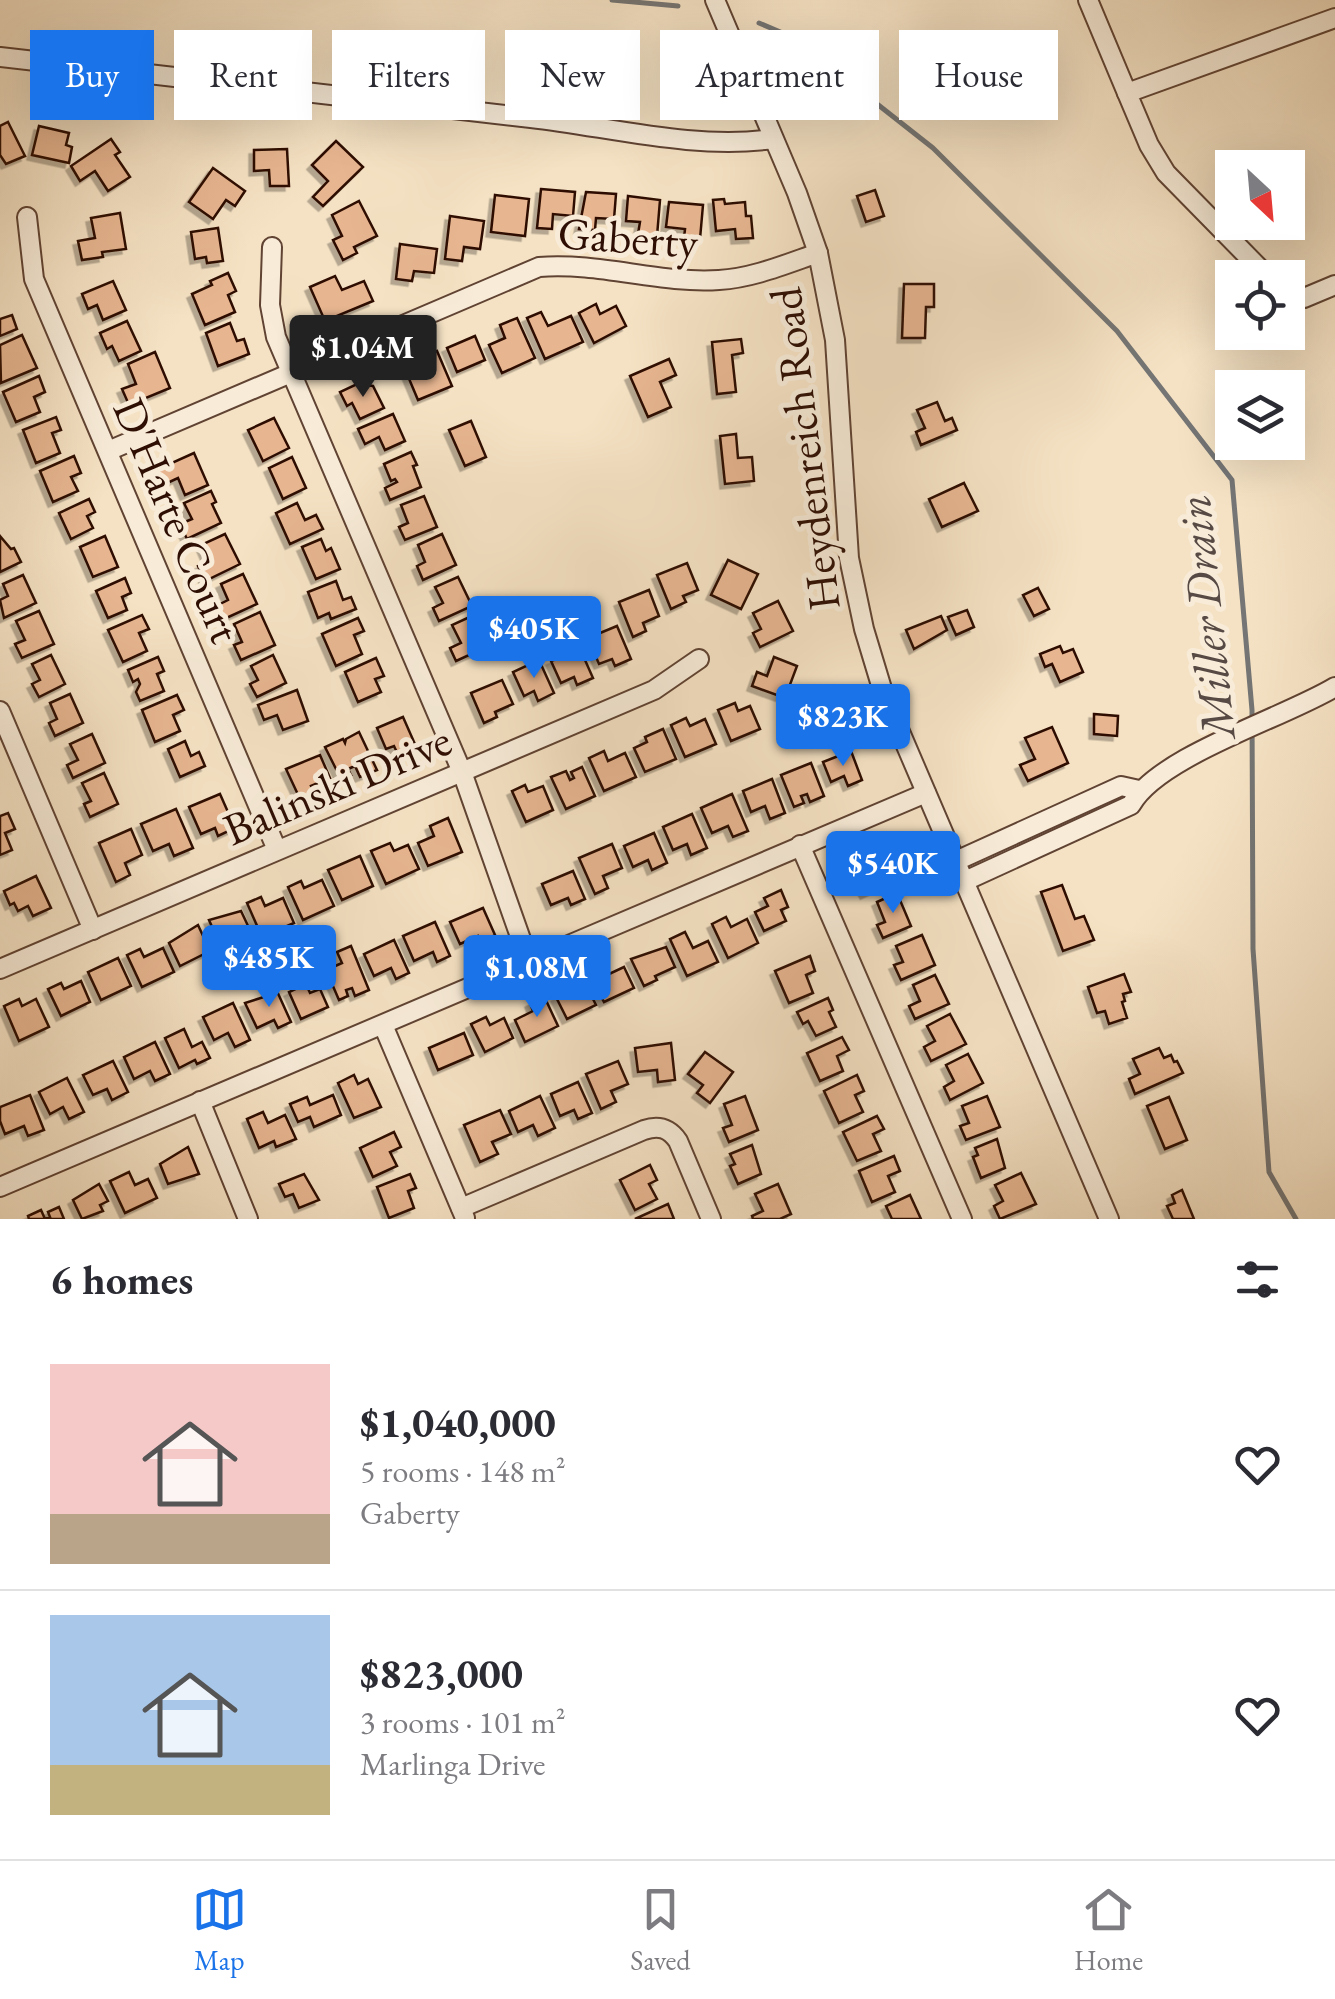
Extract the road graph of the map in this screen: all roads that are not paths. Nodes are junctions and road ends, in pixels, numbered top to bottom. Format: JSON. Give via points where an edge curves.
{"nodes":[{"id":1,"x":715,"y":0,"type":"edge"},
{"id":2,"x":1088,"y":0,"type":"edge"},
{"id":3,"x":1335,"y":18,"type":"edge"},
{"id":4,"x":0,"y":57,"type":"edge"},
{"id":5,"x":1128,"y":93,"type":"junction"},
{"id":6,"x":774,"y":139,"type":"junction"},
{"id":7,"x":27,"y":216,"type":"dead end"},
{"id":8,"x":272,"y":247,"type":"dead end"},
{"id":9,"x":818,"y":253,"type":"junction"},
{"id":10,"x":1251,"y":260,"type":"edge"},
{"id":11,"x":1335,"y":285,"type":"edge"},
{"id":12,"x":1305,"y":298,"type":"edge"},
{"id":13,"x":291,"y":372,"type":"junction"},
{"id":14,"x":108,"y":451,"type":"junction"},
{"id":15,"x":699,"y":659,"type":"dead end"},
{"id":16,"x":1328,"y":691,"type":"edge"},
{"id":17,"x":0,"y":712,"type":"edge"},
{"id":18,"x":462,"y":772,"type":"junction"},
{"id":19,"x":1139,"y":790,"type":"junction"},
{"id":20,"x":926,"y":793,"type":"junction"},
{"id":21,"x":1072,"y":809,"type":"junction"},
{"id":22,"x":1082,"y":829,"type":"junction"},
{"id":23,"x":800,"y":845,"type":"junction"},
{"id":24,"x":277,"y":850,"type":"junction"},
{"id":25,"x":956,"y":860,"type":"junction"},
{"id":26,"x":966,"y":881,"type":"junction"},
{"id":27,"x":93,"y":930,"type":"junction"},
{"id":28,"x":529,"y":962,"type":"junction"},
{"id":29,"x":0,"y":969,"type":"edge"},
{"id":30,"x":383,"y":1025,"type":"junction"},
{"id":31,"x":200,"y":1102,"type":"junction"},
{"id":32,"x":0,"y":1187,"type":"edge"},
{"id":33,"x":463,"y":1214,"type":"edge"},
{"id":34,"x":248,"y":1219,"type":"edge"},
{"id":35,"x":711,"y":1219,"type":"edge"},
{"id":36,"x":962,"y":1219,"type":"edge"},
{"id":37,"x":1109,"y":1219,"type":"edge"}],
"edges":[{"from":1,"to":6,"type":"street","name":"Heydenreich Road"},
{"from":2,"to":5,"type":"street"},
{"from":3,"to":5,"type":"street"},
{"from":4,"to":6,"type":"street","via":[[696,140]]},
{"from":5,"to":10,"type":"street","via":[[1166,173]]},
{"from":6,"to":9,"type":"street","name":"Heydenreich Road"},
{"from":7,"to":14,"type":"street","name":"D'Harte Court","via":[[34,278]]},
{"from":8,"to":13,"type":"street","via":[[271,316]]},
{"from":9,"to":13,"type":"street","name":"Gaberty","via":[[719,280],[539,267]]},
{"from":9,"to":20,"type":"street","name":"Heydenreich Road","via":[[835,340],[852,573],[883,692]]},
{"from":11,"to":12,"type":"street"},
{"from":13,"to":14,"type":"street","name":"Gaberty"},
{"from":13,"to":18,"type":"street"},
{"from":14,"to":24,"type":"street","name":"D'Harte Court"},
{"from":15,"to":18,"type":"street","name":"Balinski Drive","via":[[654,690]]},
{"from":16,"to":19,"type":"street"},
{"from":17,"to":27,"type":"street"},
{"from":18,"to":24,"type":"street","name":"Balinski Drive"},
{"from":18,"to":28,"type":"street"},
{"from":19,"to":21,"type":"street","via":[[1121,786]]},
{"from":19,"to":22,"type":"street","via":[[1131,806]]},
{"from":20,"to":23,"type":"street"},
{"from":20,"to":25,"type":"street","name":"Heydenreich Road"},
{"from":21,"to":22,"type":"street"},
{"from":21,"to":25,"type":"street"},
{"from":22,"to":26,"type":"street"},
{"from":23,"to":28,"type":"street"},
{"from":23,"to":36,"type":"street"},
{"from":24,"to":27,"type":"street","name":"Balinski Drive"},
{"from":25,"to":26,"type":"street","name":"Heydenreich Road"},
{"from":26,"to":37,"type":"street","name":"Heydenreich Road"},
{"from":27,"to":29,"type":"street","name":"Balinski Drive"},
{"from":28,"to":30,"type":"street"},
{"from":30,"to":31,"type":"street"},
{"from":30,"to":33,"type":"street"},
{"from":31,"to":32,"type":"street"},
{"from":31,"to":34,"type":"street"},
{"from":33,"to":35,"type":"street","via":[[660,1127],[678,1141]]}]}
